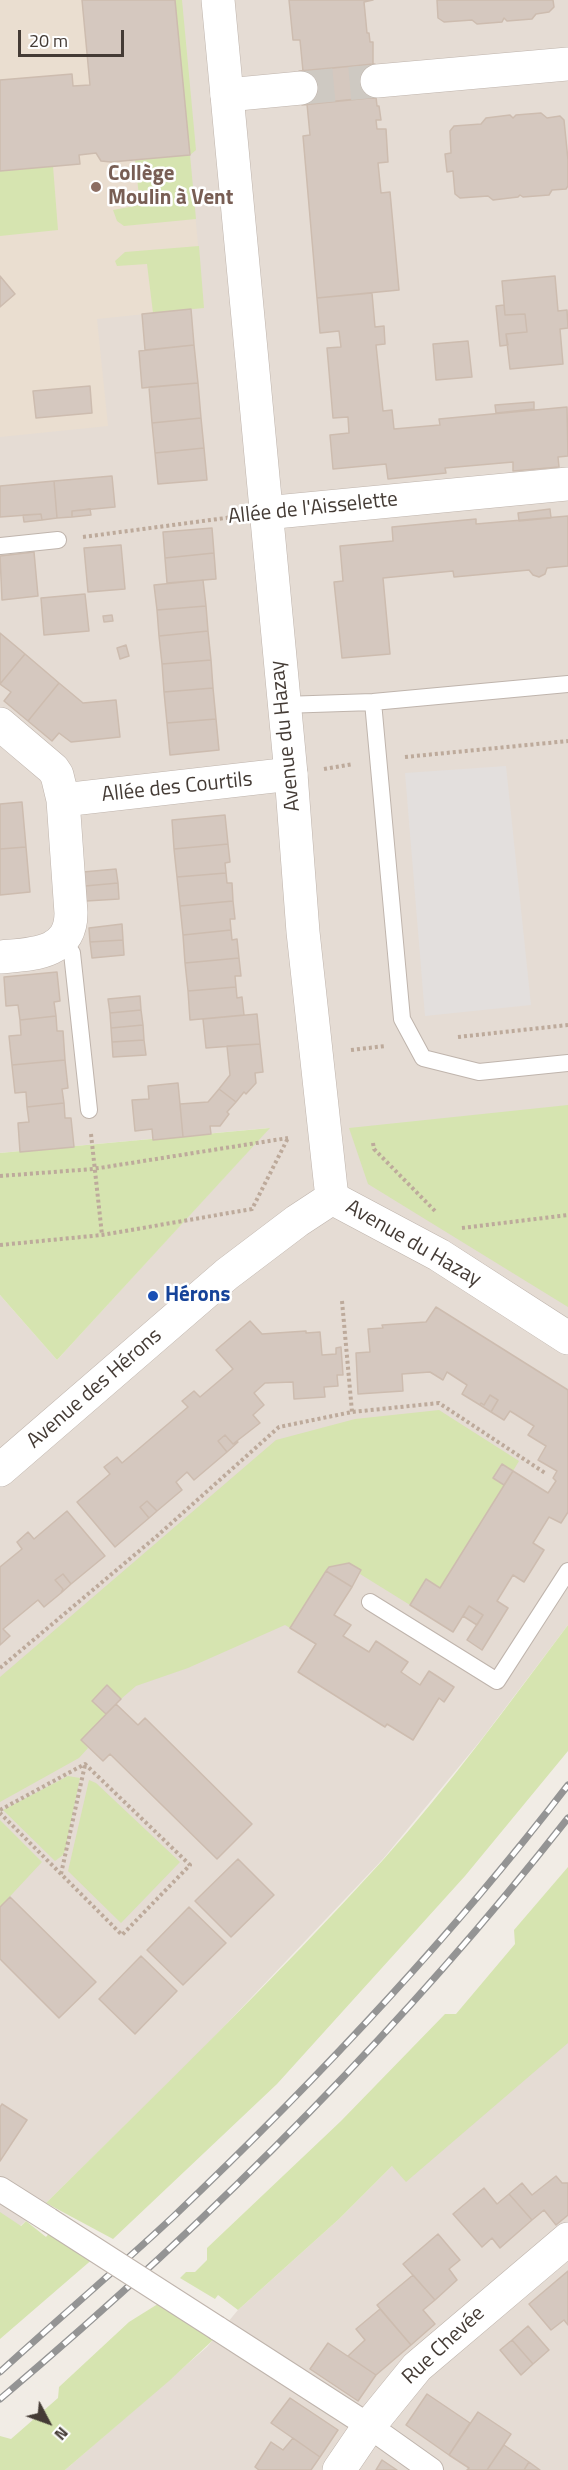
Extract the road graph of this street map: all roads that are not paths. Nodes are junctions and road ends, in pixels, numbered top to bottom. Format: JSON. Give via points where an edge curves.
{"nodes":[{"id":1,"x":218,"y":0,"type":"edge"},
{"id":2,"x":568,"y":64,"type":"edge"},
{"id":3,"x":377,"y":81,"type":"tunnel mouth"},
{"id":4,"x":301,"y":88,"type":"tunnel mouth"},
{"id":5,"x":227,"y":95,"type":"junction"},
{"id":6,"x":568,"y":484,"type":"edge"},
{"id":7,"x":265,"y":513,"type":"junction"},
{"id":8,"x":58,"y":540,"type":"road end"},
{"id":9,"x":0,"y":546,"type":"edge"},
{"id":10,"x":568,"y":684,"type":"edge"},
{"id":11,"x":373,"y":702,"type":"junction"},
{"id":12,"x":283,"y":705,"type":"junction"},
{"id":13,"x":0,"y":724,"type":"edge"},
{"id":14,"x":291,"y":774,"type":"junction"},
{"id":15,"x":63,"y":800,"type":"junction"},
{"id":16,"x":62,"y":940,"type":"junction"},
{"id":17,"x":0,"y":957,"type":"edge"},
{"id":18,"x":568,"y":1063,"type":"edge"},
{"id":19,"x":89,"y":1110,"type":"road end"},
{"id":20,"x":332,"y":1198,"type":"junction"},
{"id":21,"x":568,"y":1338,"type":"edge"},
{"id":22,"x":0,"y":1470,"type":"edge"},
{"id":23,"x":568,"y":1571,"type":"edge"},
{"id":24,"x":370,"y":1602,"type":"dead end"},
{"id":25,"x":0,"y":2189,"type":"edge"},
{"id":26,"x":568,"y":2239,"type":"edge"},
{"id":27,"x":369,"y":2426,"type":"junction"},
{"id":28,"x":339,"y":2470,"type":"edge"},
{"id":29,"x":431,"y":2470,"type":"edge"}],
"edges":[{"from":1,"to":5,"type":"street","name":"Avenue du Hazay"},
{"from":2,"to":3,"type":"street"},
{"from":4,"to":5,"type":"street"},
{"from":5,"to":7,"type":"street","name":"Avenue du Hazay"},
{"from":6,"to":7,"type":"street","name":"Allée de l'Aisselette"},
{"from":7,"to":12,"type":"street","name":"Avenue du Hazay"},
{"from":8,"to":9,"type":"lane"},
{"from":10,"to":11,"type":"lane"},
{"from":11,"to":12,"type":"lane"},
{"from":11,"to":18,"type":"lane","via":[[402,1018],[413,1042],[423,1058],[479,1072]]},
{"from":12,"to":14,"type":"street","name":"Avenue du Hazay"},
{"from":13,"to":15,"type":"street","via":[[53,769]]},
{"from":14,"to":15,"type":"street","name":"Allée des Courtils"},
{"from":14,"to":20,"type":"street","name":"Avenue du Hazay","via":[[303,932]]},
{"from":15,"to":16,"type":"street","via":[[71,921]]},
{"from":16,"to":17,"type":"street","via":[[42,952]]},
{"from":16,"to":19,"type":"lane","via":[[72,953]]},
{"from":20,"to":21,"type":"street","name":"Avenue du Hazay","via":[[439,1255]]},
{"from":20,"to":22,"type":"street","name":"Avenue des Hérons","via":[[227,1274]]},
{"from":23,"to":24,"type":"lane","via":[[497,1681]]},
{"from":25,"to":27,"type":"street","bridge":true},
{"from":26,"to":27,"type":"street","name":"Rue Chevée","via":[[417,2367]]},
{"from":27,"to":28,"type":"street","name":"Rue Chevée"},
{"from":27,"to":29,"type":"street"}]}
